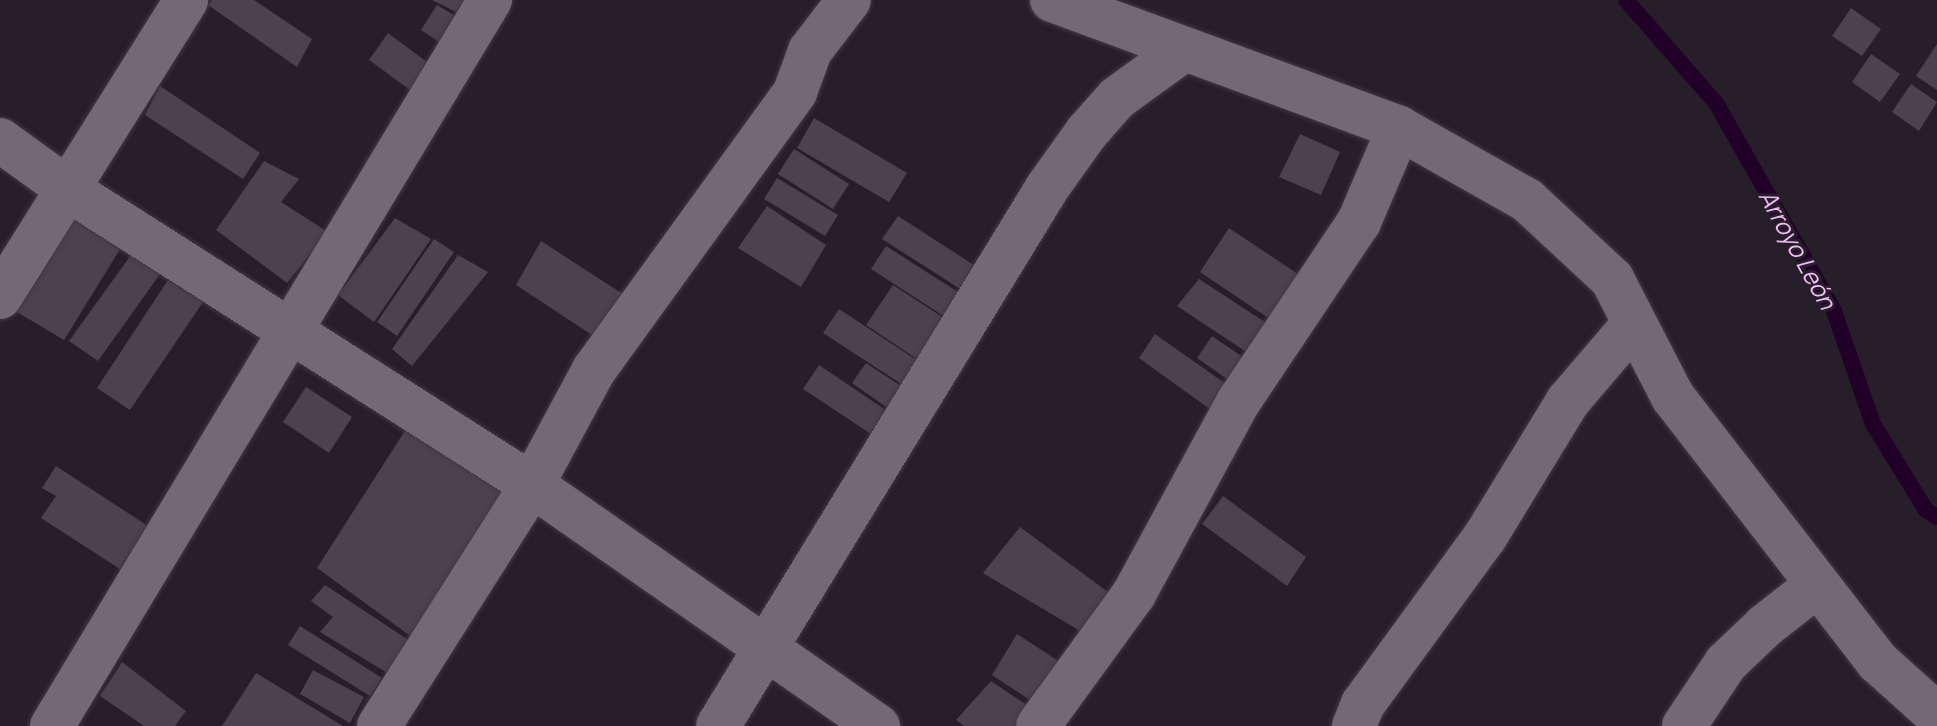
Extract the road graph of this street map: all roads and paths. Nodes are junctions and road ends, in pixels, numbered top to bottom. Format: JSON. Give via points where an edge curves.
{"nodes":[{"id":1,"x":186,"y":0,"type":"edge"},
{"id":2,"x":490,"y":0,"type":"edge"},
{"id":3,"x":849,"y":0,"type":"edge"},
{"id":4,"x":1052,"y":0,"type":"edge"},
{"id":5,"x":1182,"y":51,"type":"junction"},
{"id":6,"x":1399,"y":128,"type":"junction"},
{"id":7,"x":0,"y":140,"type":"edge"},
{"id":8,"x":69,"y":190,"type":"junction"},
{"id":9,"x":0,"y":297,"type":"edge"},
{"id":10,"x":1633,"y":325,"type":"junction"},
{"id":11,"x":293,"y":330,"type":"junction"},
{"id":12,"x":532,"y":485,"type":"junction"},
{"id":13,"x":1817,"y":585,"type":"junction"},
{"id":14,"x":765,"y":648,"type":"junction"},
{"id":15,"x":1937,"y":715,"type":"edge"},
{"id":16,"x":52,"y":726,"type":"edge"},
{"id":17,"x":379,"y":726,"type":"edge"},
{"id":18,"x":718,"y":726,"type":"edge"},
{"id":19,"x":878,"y":726,"type":"edge"},
{"id":20,"x":1038,"y":726,"type":"edge"},
{"id":21,"x":1354,"y":726,"type":"edge"},
{"id":22,"x":1684,"y":726,"type":"edge"}],
"edges":[{"from":1,"to":8,"type":"street"},
{"from":2,"to":11,"type":"street"},
{"from":3,"to":12,"type":"street","via":[[810,51],[795,92],[594,370]]},
{"from":4,"to":5,"type":"street"},
{"from":5,"to":6,"type":"street"},
{"from":5,"to":14,"type":"street","via":[[1117,98],[1047,188]]},
{"from":6,"to":10,"type":"street","via":[[1527,200],[1612,279]]},
{"from":6,"to":20,"type":"street","via":[[1359,222],[1239,401],[1134,594]]},
{"from":7,"to":8,"type":"street"},
{"from":8,"to":9,"type":"street"},
{"from":8,"to":11,"type":"street"},
{"from":10,"to":13,"type":"street","via":[[1673,397]]},
{"from":10,"to":21,"type":"street","via":[[1568,401],[1485,537],[1363,704]]},
{"from":11,"to":12,"type":"street"},
{"from":11,"to":16,"type":"street"},
{"from":12,"to":14,"type":"street"},
{"from":12,"to":17,"type":"street"},
{"from":13,"to":15,"type":"street","via":[[1878,662]]},
{"from":13,"to":22,"type":"street","via":[[1726,663]]},
{"from":14,"to":18,"type":"street"},
{"from":14,"to":19,"type":"street"}]}
